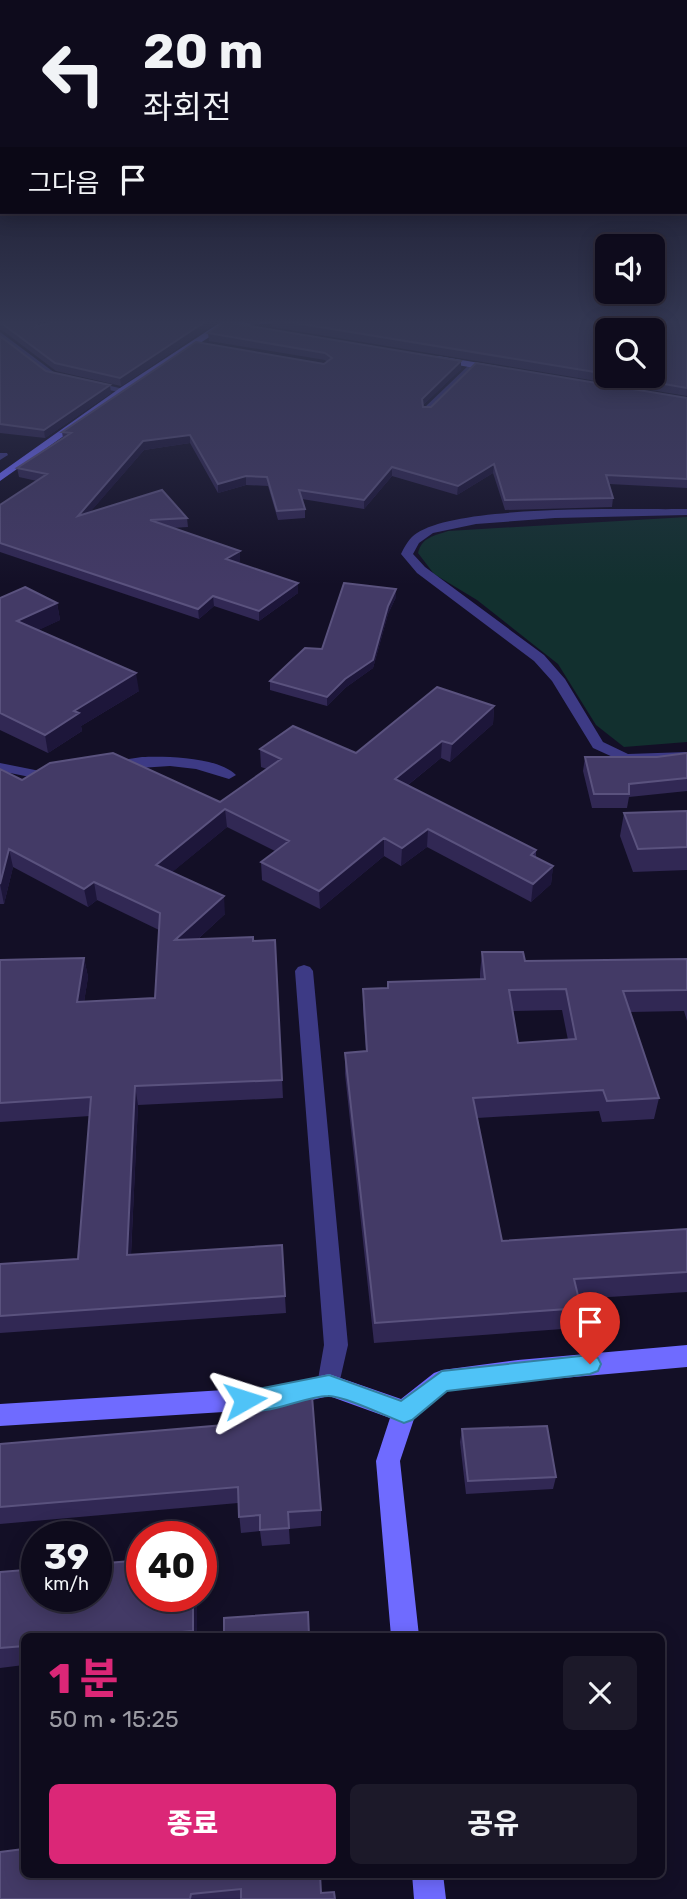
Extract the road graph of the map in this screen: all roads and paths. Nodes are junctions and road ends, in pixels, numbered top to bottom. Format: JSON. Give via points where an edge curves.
{"nodes":[{"id":1,"x":98,"y":408,"type":"edge"},
{"id":2,"x":430,"y":408,"type":"edge"},
{"id":3,"x":426,"y":411,"type":"edge"},
{"id":4,"x":0,"y":478,"type":"edge"},
{"id":5,"x":687,"y":512,"type":"edge"},
{"id":6,"x":687,"y":755,"type":"edge"},
{"id":7,"x":0,"y":767,"type":"edge"},
{"id":8,"x":92,"y":768,"type":"edge"},
{"id":9,"x":66,"y":772,"type":"edge"},
{"id":10,"x":229,"y":775,"type":"dead end"},
{"id":11,"x":304,"y":971,"type":"dead end"},
{"id":12,"x":687,"y":1356,"type":"edge"},
{"id":13,"x":329,"y":1385,"type":"junction"},
{"id":14,"x":404,"y":1412,"type":"junction"},
{"id":15,"x":0,"y":1415,"type":"edge"},
{"id":16,"x":405,"y":1633,"type":"edge"},
{"id":17,"x":427,"y":1878,"type":"edge"},
{"id":18,"x":429,"y":1899,"type":"edge"}],
"edges":[{"from":1,"to":4,"type":"main road"},
{"from":2,"to":3,"type":"street"},
{"from":5,"to":6,"type":"street","via":[[508,517],[461,523],[423,534],[412,542],[407,554],[421,570],[539,658],[558,679],[598,746],[626,758]]},
{"from":7,"to":9,"type":"street","via":[[40,775]]},
{"from":8,"to":10,"type":"street","via":[[158,759],[197,763]]},
{"from":11,"to":13,"type":"street","via":[[336,1345]]},
{"from":12,"to":14,"type":"main road","via":[[442,1381]]},
{"from":13,"to":14,"type":"main road"},
{"from":13,"to":15,"type":"main road","via":[[273,1398]]},
{"from":14,"to":16,"type":"main road","via":[[388,1461]]},
{"from":17,"to":18,"type":"main road"}]}
